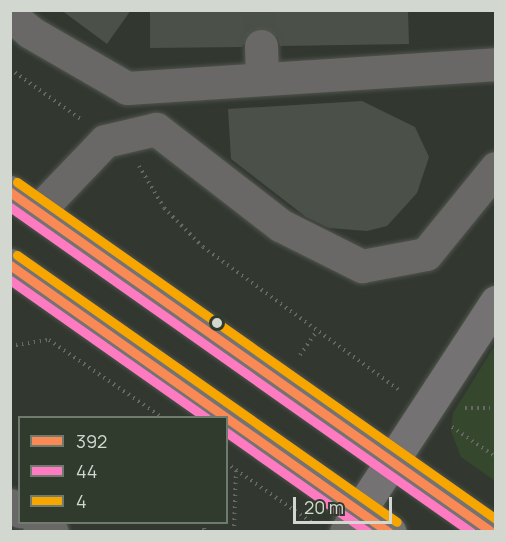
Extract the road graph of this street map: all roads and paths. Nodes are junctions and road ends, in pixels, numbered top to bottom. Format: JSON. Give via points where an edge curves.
{"nodes":[{"id":1,"x":10,"y":15,"type":"edge"},
{"id":2,"x":495,"y":64,"type":"edge"},
{"id":3,"x":495,"y":168,"type":"edge"},
{"id":4,"x":10,"y":192,"type":"edge"},
{"id":5,"x":38,"y":211,"type":"junction"},
{"id":6,"x":203,"y":247,"type":"dead end"},
{"id":7,"x":10,"y":265,"type":"edge"},
{"id":8,"x":495,"y":302,"type":"edge"},
{"id":9,"x":10,"y":346,"type":"edge"},
{"id":10,"x":426,"y":409,"type":"junction"},
{"id":11,"x":162,"y":416,"type":"edge"},
{"id":12,"x":212,"y":416,"type":"edge"},
{"id":13,"x":228,"y":428,"type":"edge"},
{"id":14,"x":495,"y":458,"type":"edge"},
{"id":15,"x":392,"y":460,"type":"junction"},
{"id":16,"x":228,"y":465,"type":"edge"},
{"id":17,"x":236,"y":470,"type":"junction"},
{"id":18,"x":353,"y":521,"type":"edge"},
{"id":19,"x":234,"y":531,"type":"edge"},
{"id":20,"x":325,"y":531,"type":"edge"},
{"id":21,"x":390,"y":531,"type":"edge"},
{"id":22,"x":493,"y":531,"type":"edge"}],
"edges":[{"from":1,"to":2,"type":"lane","via":[[30,32],[127,88],[261,62]]},
{"from":3,"to":5,"type":"lane","via":[[426,254],[362,266],[280,225],[156,129],[105,141]]},
{"from":4,"to":5,"type":"main road"},
{"from":5,"to":15,"type":"main road"},
{"from":6,"to":10,"type":"path"},
{"from":7,"to":12,"type":"main road"},
{"from":8,"to":10,"type":"main road"},
{"from":9,"to":11,"type":"path","via":[[49,340]]},
{"from":10,"to":14,"type":"path"},
{"from":10,"to":15,"type":"main road"},
{"from":13,"to":18,"type":"main road"},
{"from":15,"to":18,"type":"main road"},
{"from":15,"to":22,"type":"main road"},
{"from":16,"to":17,"type":"path"},
{"from":17,"to":19,"type":"path"},
{"from":17,"to":20,"type":"path"},
{"from":18,"to":21,"type":"main road"}]}
